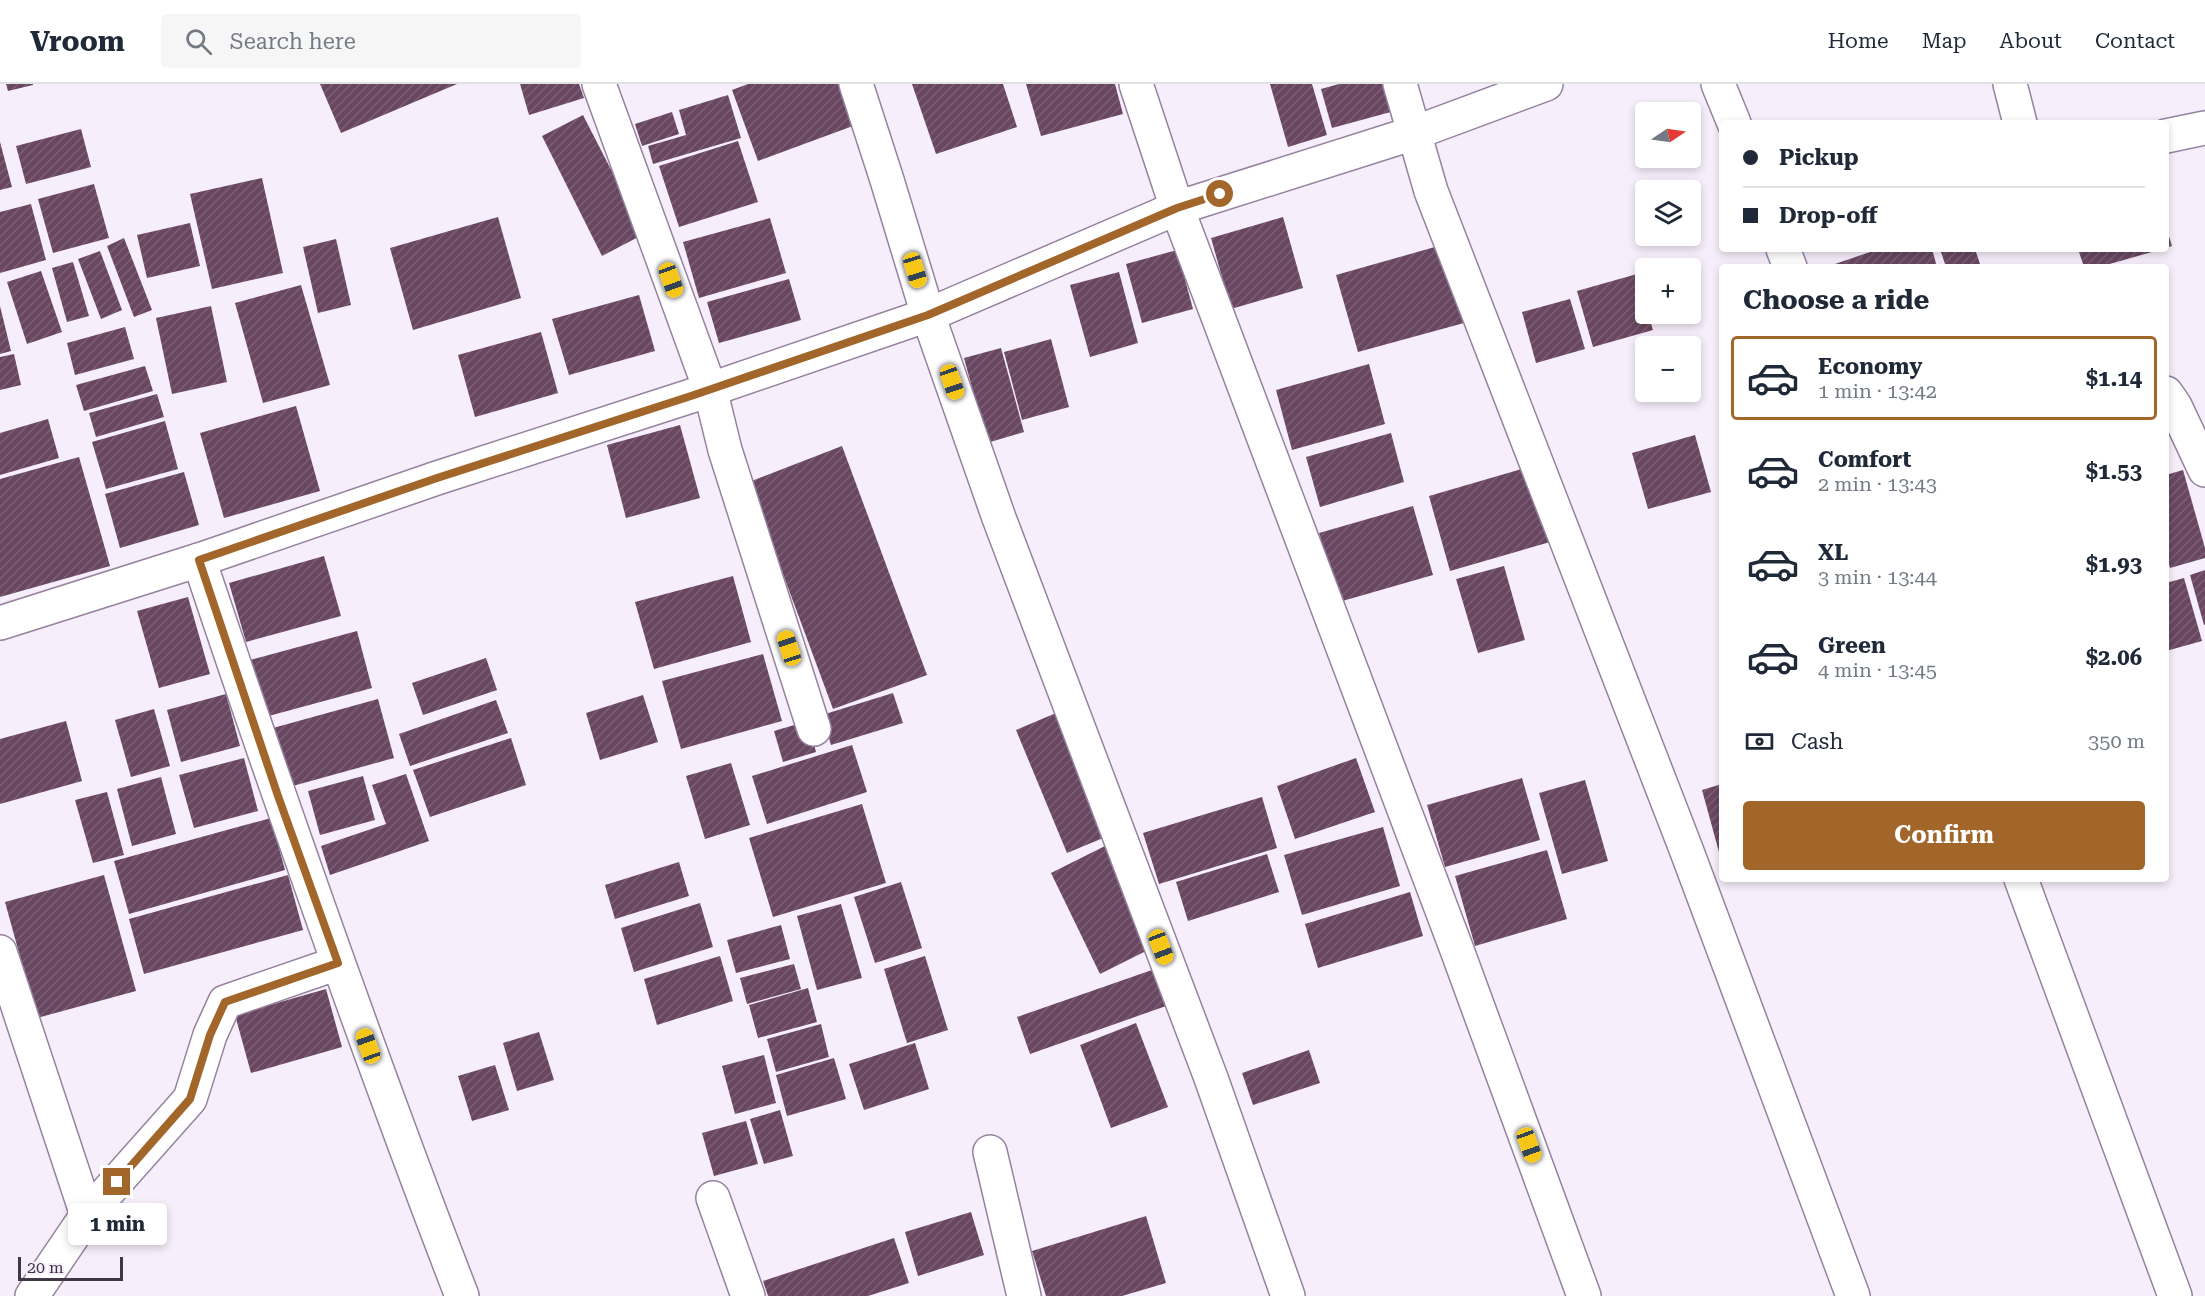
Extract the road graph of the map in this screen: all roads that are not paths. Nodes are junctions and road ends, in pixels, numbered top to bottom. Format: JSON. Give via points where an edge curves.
{"nodes":[{"id":1,"x":599,"y":84,"type":"edge"},
{"id":2,"x":856,"y":84,"type":"edge"},
{"id":3,"x":1136,"y":84,"type":"edge"},
{"id":4,"x":1400,"y":84,"type":"edge"},
{"id":5,"x":1546,"y":84,"type":"edge"},
{"id":6,"x":1718,"y":84,"type":"edge"},
{"id":7,"x":2010,"y":84,"type":"edge"},
{"id":8,"x":1733,"y":120,"type":"edge"},
{"id":9,"x":2019,"y":120,"type":"edge"},
{"id":10,"x":2205,"y":128,"type":"edge"},
{"id":11,"x":1414,"y":133,"type":"junction"},
{"id":12,"x":2169,"y":135,"type":"edge"},
{"id":13,"x":1177,"y":208,"type":"junction"},
{"id":14,"x":928,"y":315,"type":"junction"},
{"id":15,"x":710,"y":389,"type":"junction"},
{"id":16,"x":2169,"y":397,"type":"edge"},
{"id":17,"x":2205,"y":470,"type":"edge"},
{"id":18,"x":199,"y":560,"type":"junction"},
{"id":19,"x":0,"y":623,"type":"edge"},
{"id":20,"x":814,"y":729,"type":"dead end"},
{"id":21,"x":2022,"y":882,"type":"edge"},
{"id":22,"x":0,"y":952,"type":"edge"},
{"id":23,"x":338,"y":963,"type":"junction"},
{"id":24,"x":990,"y":1152,"type":"dead end"},
{"id":25,"x":713,"y":1198,"type":"dead end"},
{"id":26,"x":87,"y":1215,"type":"junction"},
{"id":27,"x":32,"y":1296,"type":"edge"},
{"id":28,"x":462,"y":1296,"type":"edge"},
{"id":29,"x":748,"y":1296,"type":"edge"},
{"id":30,"x":1024,"y":1296,"type":"edge"},
{"id":31,"x":1288,"y":1296,"type":"edge"},
{"id":32,"x":1584,"y":1296,"type":"edge"},
{"id":33,"x":1852,"y":1296,"type":"edge"},
{"id":34,"x":2175,"y":1296,"type":"edge"}],
"edges":[{"from":1,"to":15,"type":"street"},
{"from":2,"to":14,"type":"street"},
{"from":3,"to":13,"type":"street"},
{"from":4,"to":11,"type":"street"},
{"from":5,"to":11,"type":"street"},
{"from":6,"to":8,"type":"street"},
{"from":7,"to":9,"type":"street"},
{"from":10,"to":12,"type":"street"},
{"from":11,"to":13,"type":"street"},
{"from":11,"to":33,"type":"street","via":[[1431,191],[1686,849]]},
{"from":13,"to":14,"type":"street"},
{"from":13,"to":32,"type":"street"},
{"from":14,"to":15,"type":"street"},
{"from":14,"to":31,"type":"street","via":[[999,518]]},
{"from":15,"to":18,"type":"street"},
{"from":15,"to":20,"type":"street","via":[[725,450]]},
{"from":16,"to":17,"type":"street"},
{"from":18,"to":19,"type":"street"},
{"from":18,"to":23,"type":"street"},
{"from":21,"to":34,"type":"street"},
{"from":22,"to":26,"type":"street"},
{"from":23,"to":26,"type":"street","via":[[225,1002],[190,1099]]},
{"from":23,"to":28,"type":"street"},
{"from":24,"to":30,"type":"street"},
{"from":25,"to":29,"type":"street"},
{"from":26,"to":27,"type":"street"}]}
